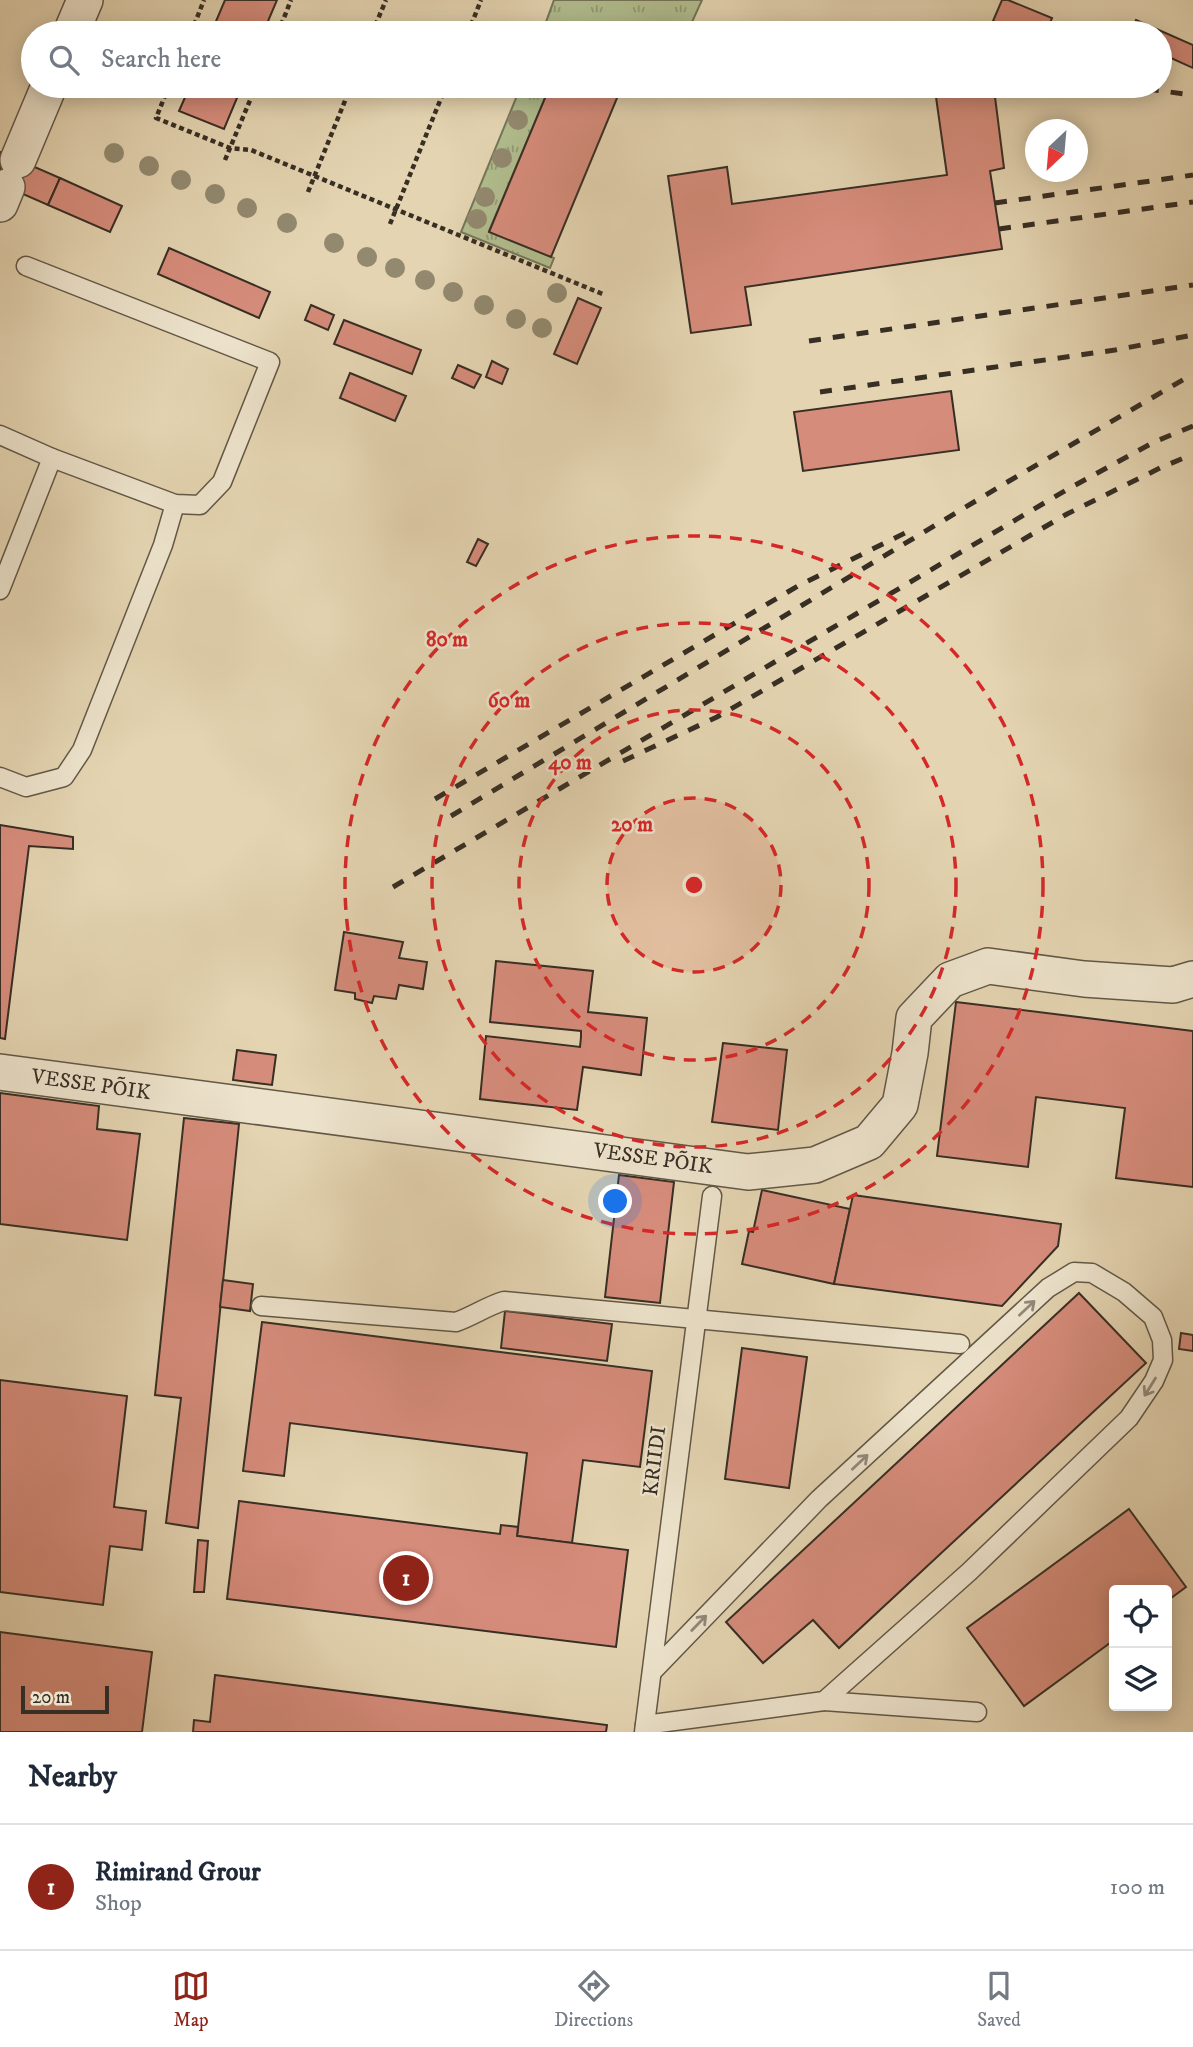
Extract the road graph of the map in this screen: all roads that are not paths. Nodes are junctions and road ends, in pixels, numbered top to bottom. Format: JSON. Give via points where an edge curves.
{"nodes":[{"id":1,"x":85,"y":0,"type":"edge"},
{"id":2,"x":76,"y":21,"type":"edge"},
{"id":3,"x":44,"y":98,"type":"edge"},
{"id":4,"x":8,"y":184,"type":"edge"},
{"id":5,"x":26,"y":266,"type":"dead end"},
{"id":6,"x":0,"y":435,"type":"edge"},
{"id":7,"x":52,"y":458,"type":"junction"},
{"id":8,"x":175,"y":504,"type":"junction"},
{"id":9,"x":0,"y":590,"type":"edge"},
{"id":10,"x":0,"y":777,"type":"edge"},
{"id":11,"x":1193,"y":979,"type":"edge"},
{"id":12,"x":0,"y":1072,"type":"edge"},
{"id":13,"x":712,"y":1196,"type":"dead end"},
{"id":14,"x":261,"y":1306,"type":"dead end"},
{"id":15,"x":696,"y":1319,"type":"junction"},
{"id":16,"x":960,"y":1345,"type":"dead end"},
{"id":17,"x":652,"y":1672,"type":"junction"},
{"id":18,"x":824,"y":1701,"type":"junction"},
{"id":19,"x":977,"y":1712,"type":"dead end"},
{"id":20,"x":645,"y":1729,"type":"edge"}],
"edges":[{"from":1,"to":2,"type":"street"},
{"from":3,"to":4,"type":"street"},
{"from":5,"to":8,"type":"lane","via":[[270,362],[222,482],[200,505]]},
{"from":6,"to":7,"type":"lane"},
{"from":7,"to":8,"type":"lane"},
{"from":7,"to":9,"type":"lane"},
{"from":8,"to":10,"type":"lane","via":[[82,750],[64,776],[26,787]]},
{"from":11,"to":12,"type":"street","name":"VESSE PÕIK","via":[[1173,985],[988,966],[950,979],[914,1018],[900,1105],[869,1142],[815,1165],[748,1172]]},
{"from":13,"to":15,"type":"lane","name":"KRIIDI"},
{"from":14,"to":15,"type":"lane","via":[[456,1322],[505,1301]]},
{"from":15,"to":16,"type":"lane"},
{"from":15,"to":17,"type":"lane","name":"KRIIDI"},
{"from":17,"to":18,"type":"lane","one_way":true,"via":[[819,1499],[1048,1289],[1074,1272],[1092,1273],[1124,1292],[1153,1317],[1162,1340],[1163,1360],[1129,1418],[969,1572]]},
{"from":17,"to":20,"type":"lane","name":"KRIIDI"},
{"from":18,"to":19,"type":"lane"},
{"from":18,"to":20,"type":"lane"}]}
